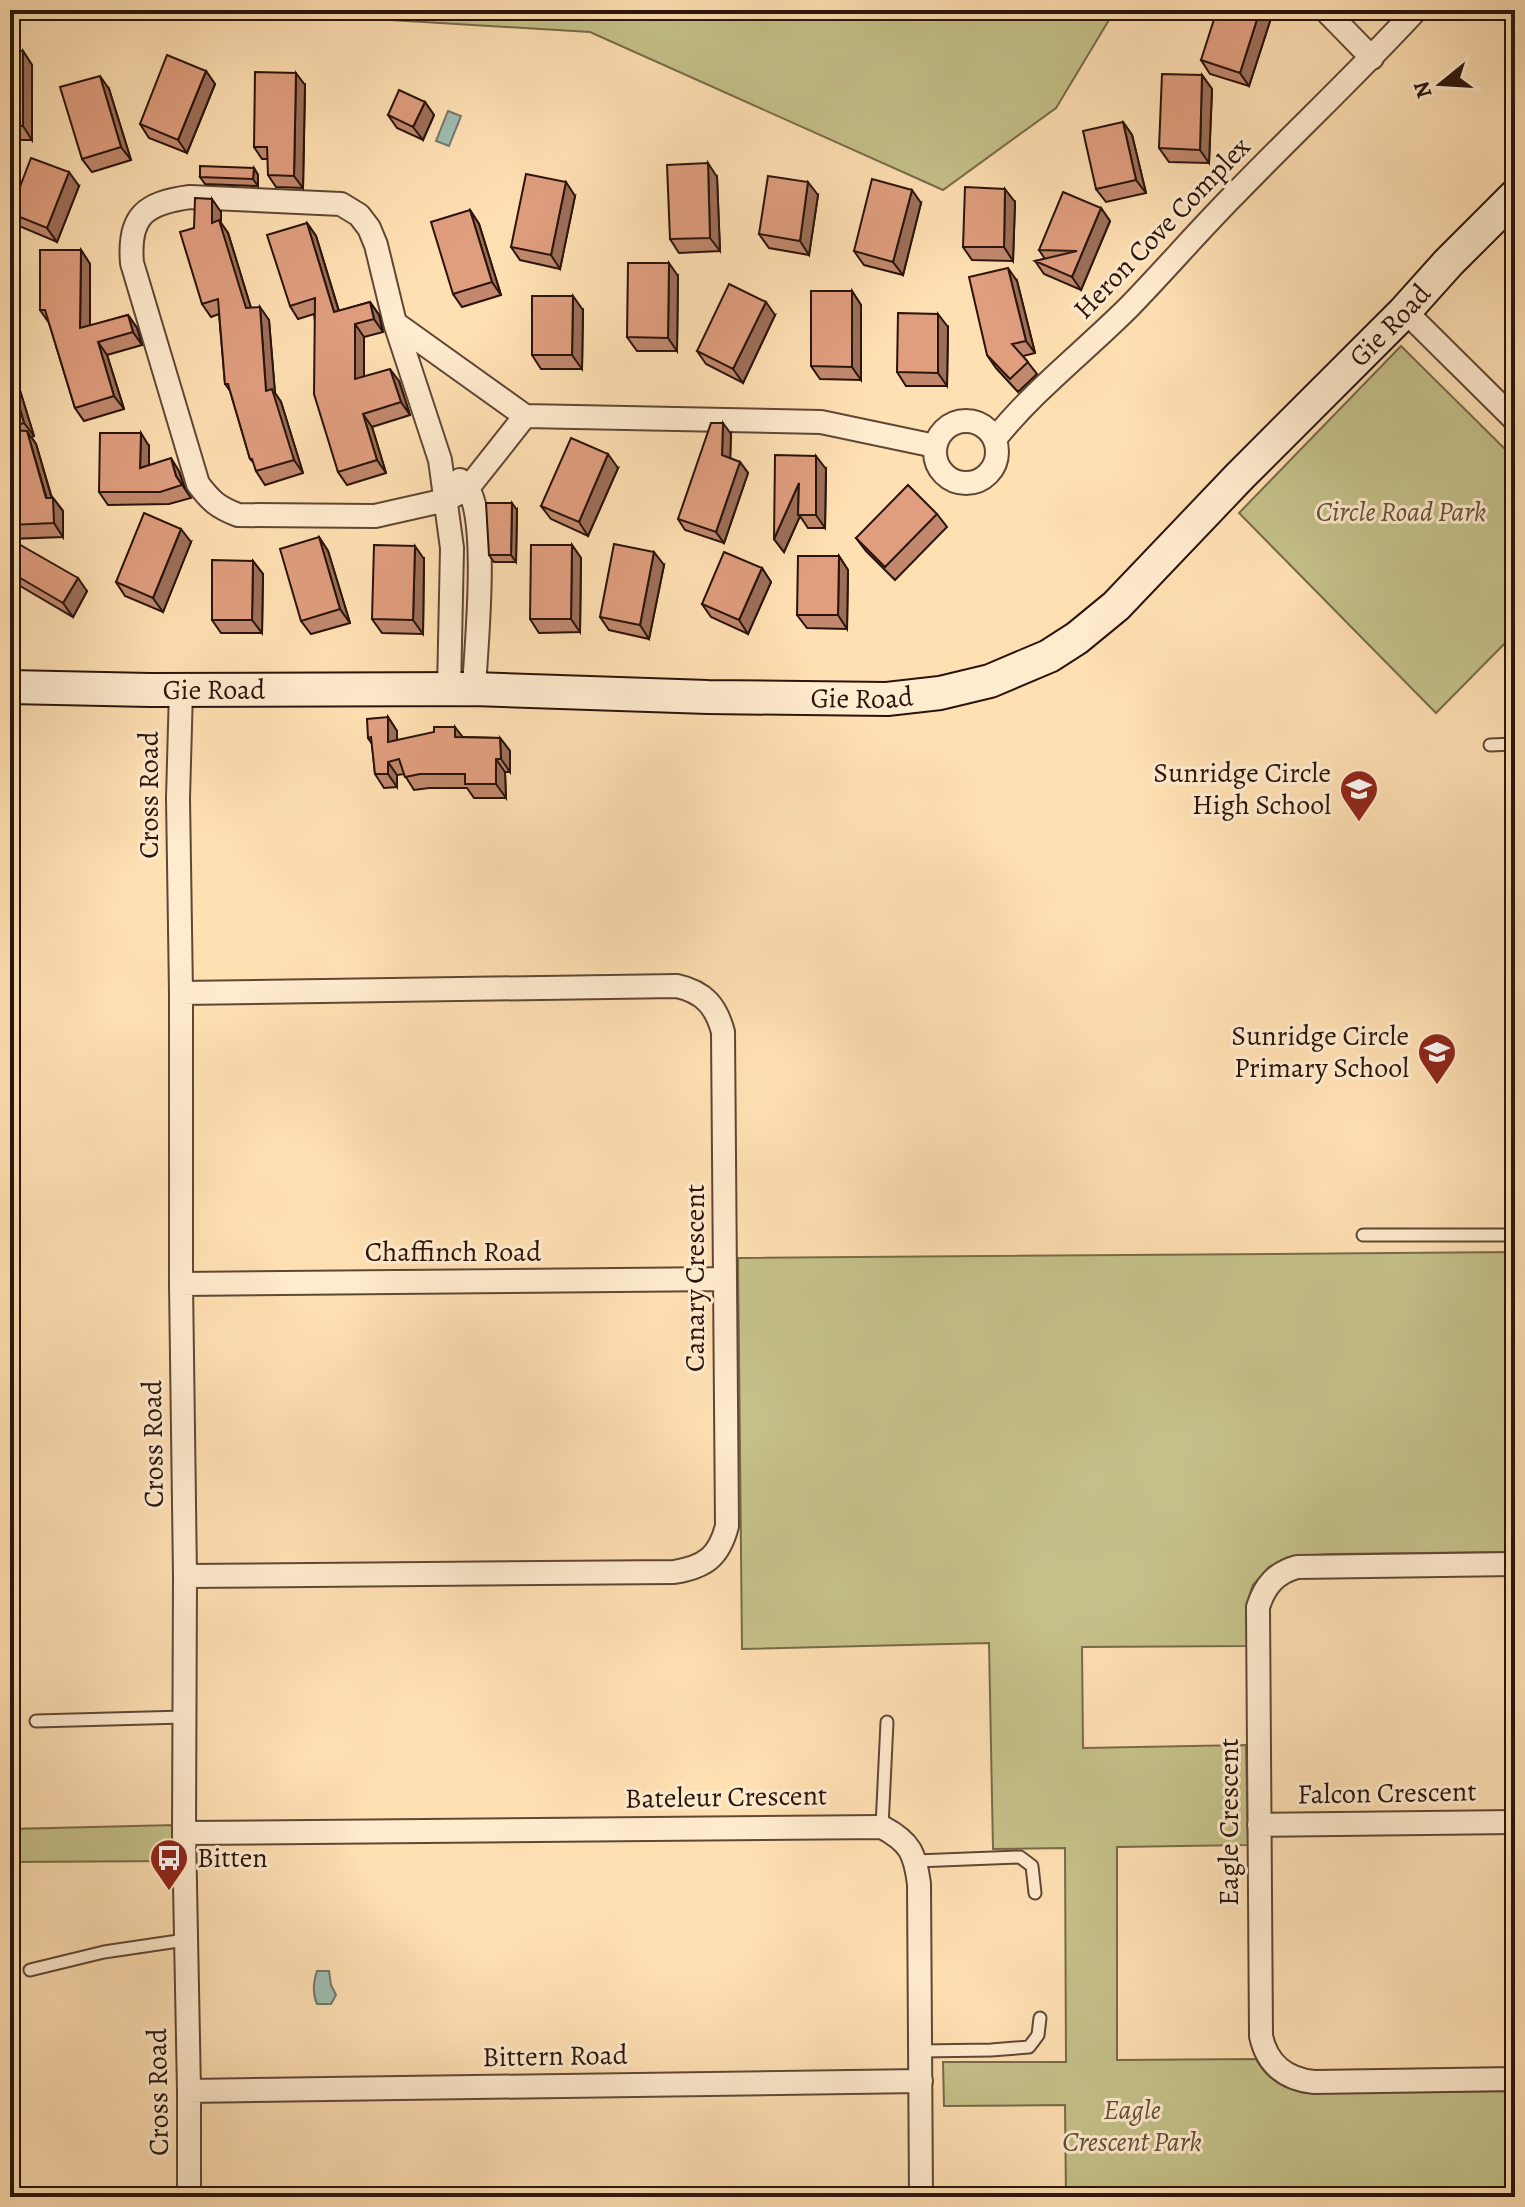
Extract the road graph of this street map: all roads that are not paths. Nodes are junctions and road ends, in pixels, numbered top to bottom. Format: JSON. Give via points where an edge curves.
{"nodes":[{"id":1,"x":1325,"y":10,"type":"edge"},
{"id":2,"x":1416,"y":10,"type":"edge"},
{"id":3,"x":1372,"y":58,"type":"junction"},
{"id":4,"x":1515,"y":196,"type":"edge"},
{"id":5,"x":1405,"y":311,"type":"junction"},
{"id":6,"x":395,"y":323,"type":"junction"},
{"id":7,"x":525,"y":416,"type":"junction"},
{"id":8,"x":1515,"y":420,"type":"edge"},
{"id":9,"x":995,"y":439,"type":"junction"},
{"id":10,"x":935,"y":446,"type":"junction"},
{"id":11,"x":440,"y":460,"type":"junction"},
{"id":12,"x":468,"y":488,"type":"junction"},
{"id":13,"x":446,"y":500,"type":"junction"},
{"id":14,"x":10,"y":687,"type":"edge"},
{"id":15,"x":462,"y":689,"type":"junction"},
{"id":16,"x":181,"y":690,"type":"junction"},
{"id":17,"x":1515,"y":744,"type":"edge"},
{"id":18,"x":1490,"y":745,"type":"dead end"},
{"id":19,"x":181,"y":993,"type":"junction"},
{"id":20,"x":1363,"y":1235,"type":"dead end"},
{"id":21,"x":1515,"y":1235,"type":"edge"},
{"id":22,"x":725,"y":1279,"type":"junction"},
{"id":23,"x":181,"y":1284,"type":"junction"},
{"id":24,"x":1515,"y":1564,"type":"edge"},
{"id":25,"x":185,"y":1576,"type":"junction"},
{"id":26,"x":184,"y":1717,"type":"junction"},
{"id":27,"x":36,"y":1721,"type":"dead end"},
{"id":28,"x":887,"y":1722,"type":"dead end"},
{"id":29,"x":1515,"y":1822,"type":"edge"},
{"id":30,"x":1259,"y":1825,"type":"junction"},
{"id":31,"x":882,"y":1827,"type":"junction"},
{"id":32,"x":184,"y":1833,"type":"junction"},
{"id":33,"x":916,"y":1861,"type":"junction"},
{"id":34,"x":1035,"y":1893,"type":"dead end"},
{"id":35,"x":185,"y":1940,"type":"junction"},
{"id":36,"x":30,"y":1970,"type":"dead end"},
{"id":37,"x":1040,"y":2018,"type":"dead end"},
{"id":38,"x":920,"y":2051,"type":"junction"},
{"id":39,"x":1515,"y":2079,"type":"edge"},
{"id":40,"x":921,"y":2081,"type":"junction"},
{"id":41,"x":189,"y":2091,"type":"junction"},
{"id":42,"x":189,"y":2197,"type":"edge"},
{"id":43,"x":921,"y":2197,"type":"edge"}],
"edges":[{"from":1,"to":3,"type":"street"},
{"from":2,"to":3,"type":"street","name":"Heron Cove Complex"},
{"from":3,"to":9,"type":"street","name":"Heron Cove Complex"},
{"from":4,"to":5,"type":"street","name":"Gie Road"},
{"from":5,"to":8,"type":"street"},
{"from":5,"to":15,"type":"street","name":"Gie Road","via":[[1116,606],[1049,656],[1005,676],[956,690],[887,699]]},
{"from":6,"to":7,"type":"street"},
{"from":6,"to":11,"type":"street"},
{"from":6,"to":13,"type":"street","via":[[369,228],[341,204],[166,200],[150,207],[133,231],[132,263],[198,484],[211,501],[238,515],[375,516]]},
{"from":7,"to":10,"type":"street","via":[[821,422]]},
{"from":7,"to":12,"type":"street"},
{"from":9,"to":10,"type":"street","via":[[980,423],[957,421],[939,435]]},
{"from":9,"to":10,"type":"street","via":[[997,460],[985,478],[975,482],[945,475],[938,467]]},
{"from":11,"to":12,"type":"street"},
{"from":11,"to":13,"type":"street"},
{"from":12,"to":13,"type":"street"},
{"from":12,"to":15,"type":"street","via":[[476,510],[479,558]]},
{"from":13,"to":15,"type":"street"},
{"from":14,"to":16,"type":"street","name":"Gie Road"},
{"from":15,"to":16,"type":"street","name":"Gie Road"},
{"from":16,"to":19,"type":"street","name":"Cross Road"},
{"from":17,"to":18,"type":"lane"},
{"from":19,"to":22,"type":"street","name":"Canary Crescent","via":[[677,986],[700,993],[719,1015],[723,1032]]},
{"from":19,"to":23,"type":"street","name":"Cross Road"},
{"from":20,"to":21,"type":"lane"},
{"from":22,"to":23,"type":"street","name":"Chaffinch Road"},
{"from":22,"to":25,"type":"street","name":"Canary Crescent","via":[[727,1526],[714,1554],[697,1567],[674,1572]]},
{"from":23,"to":25,"type":"street","name":"Cross Road"},
{"from":24,"to":30,"type":"street","name":"Eagle Crescent","via":[[1308,1566],[1287,1570],[1268,1584],[1258,1607]]},
{"from":25,"to":26,"type":"street","name":"Cross Road"},
{"from":26,"to":27,"type":"lane"},
{"from":26,"to":32,"type":"street","name":"Cross Road"},
{"from":28,"to":31,"type":"lane"},
{"from":29,"to":30,"type":"street","name":"Falcon Crescent"},
{"from":30,"to":39,"type":"street","name":"Eagle Crescent","via":[[1261,2036],[1279,2069],[1314,2082]]},
{"from":31,"to":32,"type":"street","name":"Bateleur Crescent"},
{"from":31,"to":33,"type":"street","via":[[908,1845]]},
{"from":32,"to":35,"type":"street","name":"Cross Road"},
{"from":33,"to":34,"type":"lane","via":[[1020,1857],[1032,1866]]},
{"from":33,"to":38,"type":"street"},
{"from":35,"to":36,"type":"lane"},
{"from":35,"to":41,"type":"street","name":"Cross Road"},
{"from":37,"to":38,"type":"lane","via":[[1038,2035],[1029,2047]]},
{"from":38,"to":40,"type":"street"},
{"from":40,"to":41,"type":"street","name":"Bittern Road"},
{"from":40,"to":43,"type":"street"},
{"from":41,"to":42,"type":"street","name":"Cross Road"}]}
